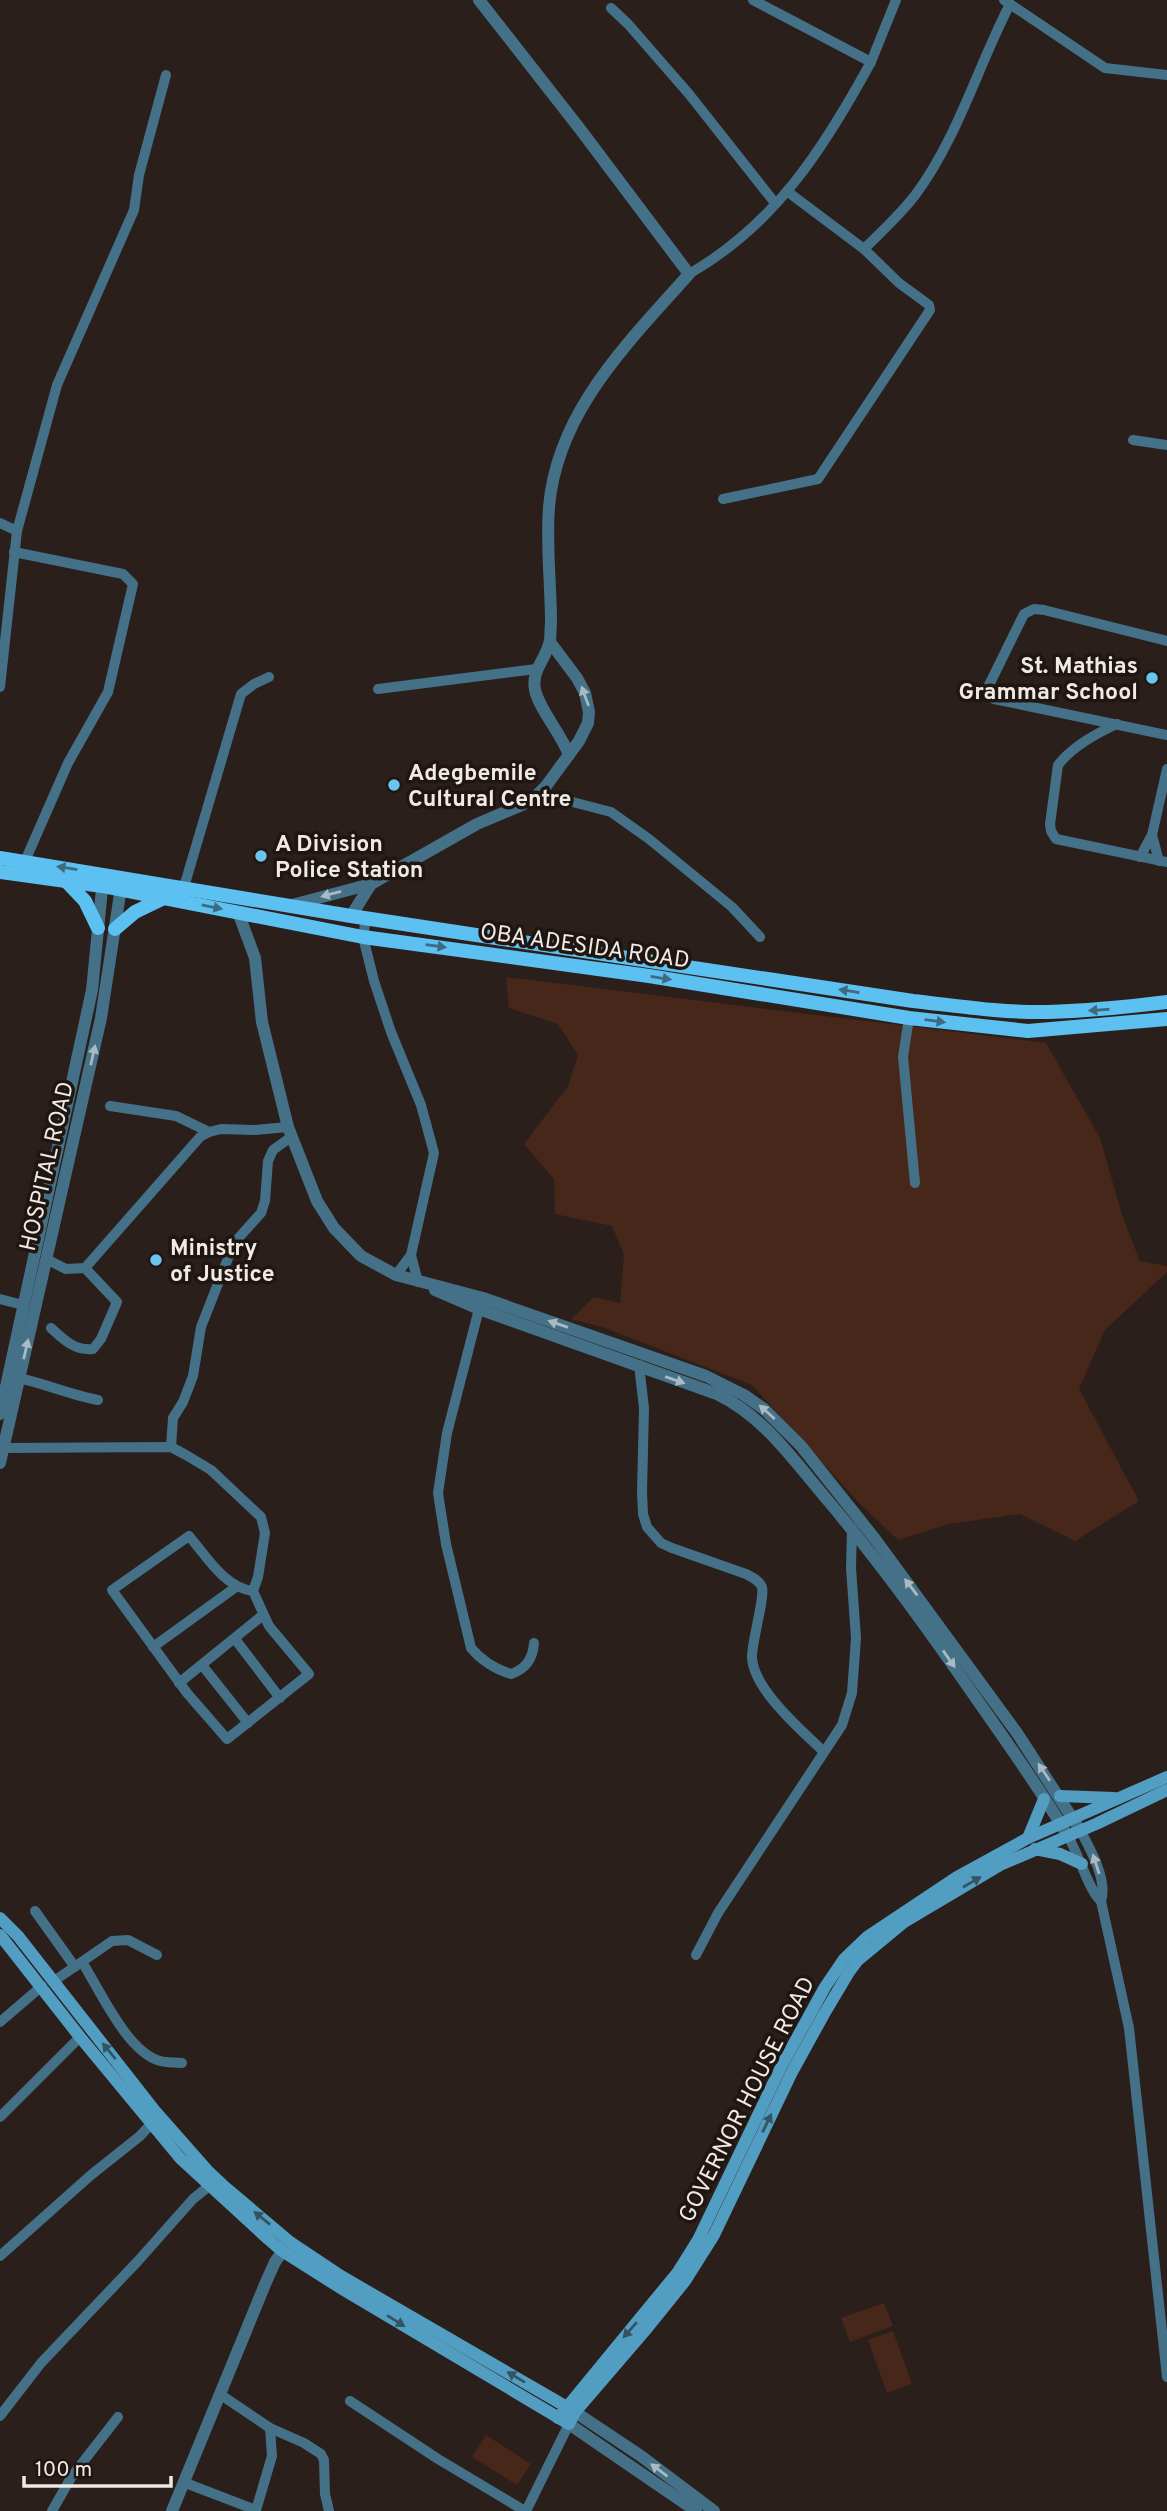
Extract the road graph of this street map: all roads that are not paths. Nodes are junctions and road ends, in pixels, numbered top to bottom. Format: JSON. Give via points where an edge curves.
{"nodes":[{"id":1,"x":479,"y":0,"type":"edge"},
{"id":2,"x":753,"y":0,"type":"edge"},
{"id":3,"x":896,"y":0,"type":"edge"},
{"id":4,"x":1007,"y":2,"type":"edge"},
{"id":5,"x":611,"y":8,"type":"dead end"},
{"id":6,"x":870,"y":62,"type":"junction"},
{"id":7,"x":166,"y":75,"type":"dead end"},
{"id":8,"x":1167,"y":75,"type":"edge"},
{"id":9,"x":788,"y":191,"type":"junction"},
{"id":10,"x":775,"y":203,"type":"junction"},
{"id":11,"x":864,"y":249,"type":"junction"},
{"id":12,"x":689,"y":274,"type":"junction"},
{"id":13,"x":1133,"y":440,"type":"dead end"},
{"id":14,"x":1167,"y":445,"type":"edge"},
{"id":15,"x":723,"y":499,"type":"dead end"},
{"id":16,"x":0,"y":523,"type":"edge"},
{"id":17,"x":17,"y":531,"type":"junction"},
{"id":18,"x":14,"y":552,"type":"junction"},
{"id":19,"x":1167,"y":641,"type":"edge"},
{"id":20,"x":550,"y":642,"type":"junction"},
{"id":21,"x":536,"y":669,"type":"junction"},
{"id":22,"x":269,"y":677,"type":"dead end"},
{"id":23,"x":0,"y":687,"type":"edge"},
{"id":24,"x":378,"y":689,"type":"dead end"},
{"id":25,"x":1118,"y":724,"type":"junction"},
{"id":26,"x":1167,"y":735,"type":"edge"},
{"id":27,"x":569,"y":755,"type":"junction"},
{"id":28,"x":1167,"y":769,"type":"edge"},
{"id":29,"x":535,"y":797,"type":"junction"},
{"id":30,"x":1152,"y":835,"type":"junction"},
{"id":31,"x":1140,"y":857,"type":"junction"},
{"id":32,"x":0,"y":858,"type":"edge"},
{"id":33,"x":25,"y":861,"type":"junction"},
{"id":34,"x":1163,"y":861,"type":"edge"},
{"id":35,"x":0,"y":872,"type":"edge"},
{"id":36,"x":103,"y":880,"type":"junction"},
{"id":37,"x":66,"y":881,"type":"junction"},
{"id":38,"x":122,"y":883,"type":"junction"},
{"id":39,"x":371,"y":884,"type":"junction"},
{"id":40,"x":184,"y":887,"type":"junction"},
{"id":41,"x":165,"y":898,"type":"junction"},
{"id":42,"x":292,"y":905,"type":"junction"},
{"id":43,"x":238,"y":912,"type":"junction"},
{"id":44,"x":358,"y":917,"type":"junction"},
{"id":45,"x":98,"y":928,"type":"junction"},
{"id":46,"x":115,"y":929,"type":"junction"},
{"id":47,"x":363,"y":937,"type":"junction"},
{"id":48,"x":760,"y":937,"type":"dead end"},
{"id":49,"x":1167,"y":1002,"type":"edge"},
{"id":50,"x":909,"y":1018,"type":"junction"},
{"id":51,"x":1167,"y":1020,"type":"edge"},
{"id":52,"x":110,"y":1106,"type":"dead end"},
{"id":53,"x":209,"y":1132,"type":"junction"},
{"id":54,"x":289,"y":1132,"type":"junction"},
{"id":55,"x":915,"y":1183,"type":"dead end"},
{"id":56,"x":411,"y":1255,"type":"junction"},
{"id":57,"x":46,"y":1259,"type":"junction"},
{"id":58,"x":85,"y":1268,"type":"junction"},
{"id":59,"x":396,"y":1275,"type":"junction"},
{"id":60,"x":423,"y":1284,"type":"junction"},
{"id":61,"x":0,"y":1299,"type":"edge"},
{"id":62,"x":23,"y":1305,"type":"junction"},
{"id":63,"x":479,"y":1309,"type":"junction"},
{"id":64,"x":51,"y":1328,"type":"dead end"},
{"id":65,"x":639,"y":1365,"type":"junction"},
{"id":66,"x":19,"y":1378,"type":"junction"},
{"id":67,"x":98,"y":1400,"type":"dead end"},
{"id":68,"x":0,"y":1414,"type":"edge"},
{"id":69,"x":170,"y":1447,"type":"junction"},
{"id":70,"x":4,"y":1448,"type":"junction"},
{"id":71,"x":0,"y":1463,"type":"edge"},
{"id":72,"x":852,"y":1528,"type":"junction"},
{"id":73,"x":236,"y":1587,"type":"junction"},
{"id":74,"x":253,"y":1591,"type":"junction"},
{"id":75,"x":264,"y":1615,"type":"junction"},
{"id":76,"x":235,"y":1639,"type":"junction"},
{"id":77,"x":534,"y":1643,"type":"dead end"},
{"id":78,"x":153,"y":1647,"type":"junction"},
{"id":79,"x":202,"y":1665,"type":"junction"},
{"id":80,"x":180,"y":1684,"type":"junction"},
{"id":81,"x":279,"y":1698,"type":"junction"},
{"id":82,"x":248,"y":1723,"type":"junction"},
{"id":83,"x":823,"y":1751,"type":"junction"},
{"id":84,"x":1167,"y":1777,"type":"edge"},
{"id":85,"x":1167,"y":1790,"type":"edge"},
{"id":86,"x":1059,"y":1796,"type":"junction"},
{"id":87,"x":1044,"y":1799,"type":"junction"},
{"id":88,"x":1118,"y":1799,"type":"junction"},
{"id":89,"x":1066,"y":1821,"type":"junction"},
{"id":90,"x":1074,"y":1833,"type":"junction"},
{"id":91,"x":1032,"y":1844,"type":"junction"},
{"id":92,"x":1082,"y":1864,"type":"junction"},
{"id":93,"x":1101,"y":1901,"type":"junction"},
{"id":94,"x":35,"y":1911,"type":"dead end"},
{"id":95,"x":0,"y":1918,"type":"edge"},
{"id":96,"x":0,"y":1935,"type":"edge"},
{"id":97,"x":157,"y":1955,"type":"dead end"},
{"id":98,"x":696,"y":1955,"type":"dead end"},
{"id":99,"x":79,"y":1965,"type":"junction"},
{"id":100,"x":48,"y":1984,"type":"junction"},
{"id":101,"x":0,"y":2022,"type":"edge"},
{"id":102,"x":80,"y":2038,"type":"junction"},
{"id":103,"x":182,"y":2063,"type":"dead end"},
{"id":104,"x":0,"y":2117,"type":"edge"},
{"id":105,"x":151,"y":2124,"type":"junction"},
{"id":106,"x":213,"y":2183,"type":"junction"},
{"id":107,"x":286,"y":2247,"type":"junction"},
{"id":108,"x":0,"y":2256,"type":"edge"},
{"id":109,"x":1167,"y":2377,"type":"edge"},
{"id":110,"x":221,"y":2395,"type":"junction"},
{"id":111,"x":349,"y":2401,"type":"dead end"},
{"id":112,"x":567,"y":2415,"type":"junction"},
{"id":113,"x":0,"y":2416,"type":"edge"},
{"id":114,"x":118,"y":2417,"type":"dead end"},
{"id":115,"x":270,"y":2428,"type":"junction"},
{"id":116,"x":183,"y":2482,"type":"junction"},
{"id":117,"x":696,"y":2508,"type":"edge"},
{"id":118,"x":256,"y":2510,"type":"edge"},
{"id":119,"x":52,"y":2511,"type":"edge"},
{"id":120,"x":172,"y":2511,"type":"edge"},
{"id":121,"x":329,"y":2511,"type":"edge"},
{"id":122,"x":526,"y":2511,"type":"edge"},
{"id":123,"x":714,"y":2511,"type":"edge"}],
"edges":[{"from":1,"to":12,"type":"street"},
{"from":2,"to":6,"type":"street"},
{"from":3,"to":6,"type":"street"},
{"from":4,"to":8,"type":"street","via":[[1105,68]]},
{"from":4,"to":11,"type":"street","via":[[963,109],[930,172],[901,213]]},
{"from":5,"to":10,"type":"street","via":[[689,94]]},
{"from":6,"to":9,"type":"street","via":[[818,153]]},
{"from":7,"to":17,"type":"street","via":[[134,210],[57,385]]},
{"from":9,"to":10,"type":"street"},
{"from":9,"to":11,"type":"street"},
{"from":10,"to":12,"type":"street","via":[[735,244]]},
{"from":11,"to":15,"type":"street","via":[[929,305],[929,314],[818,479]]},
{"from":12,"to":20,"type":"street","via":[[603,373],[565,438],[549,508]]},
{"from":13,"to":14,"type":"street"},
{"from":16,"to":17,"type":"street"},
{"from":17,"to":18,"type":"street"},
{"from":18,"to":23,"type":"street"},
{"from":18,"to":33,"type":"street","via":[[123,574],[133,584],[107,692],[68,763]]},
{"from":19,"to":25,"type":"street","via":[[1045,610],[1024,614],[989,685],[990,696]]},
{"from":20,"to":21,"type":"street"},
{"from":27,"to":20,"type":"street","one_way":true,"via":[[588,723],[588,704],[577,678]]},
{"from":21,"to":24,"type":"street"},
{"from":21,"to":27,"type":"street","via":[[536,692]]},
{"from":22,"to":40,"type":"street","via":[[241,694]]},
{"from":25,"to":26,"type":"street"},
{"from":25,"to":31,"type":"street","via":[[1100,732],[1058,765],[1050,824],[1056,839]]},
{"from":27,"to":29,"type":"street"},
{"from":28,"to":30,"type":"street"},
{"from":29,"to":39,"type":"street"},
{"from":29,"to":48,"type":"street","via":[[611,812],[732,907]]},
{"from":30,"to":31,"type":"street"},
{"from":30,"to":34,"type":"street"},
{"from":31,"to":34,"type":"street"},
{"from":32,"to":33,"type":"main road","name":"OBA ADESIDA ROAD"},
{"from":36,"to":33,"type":"main road","name":"OBA ADESIDA ROAD","one_way":true},
{"from":35,"to":37,"type":"main road","name":"OBA ADESIDA ROAD"},
{"from":36,"to":37,"type":"main road","name":"OBA ADESIDA ROAD"},
{"from":36,"to":38,"type":"main road","name":"OBA ADESIDA ROAD"},
{"from":36,"to":45,"type":"street","name":"HOSPITAL ROAD"},
{"from":37,"to":45,"type":"main road","via":[[85,901]]},
{"from":38,"to":40,"type":"main road","name":"OBA ADESIDA ROAD"},
{"from":38,"to":41,"type":"main road","name":"OBA ADESIDA ROAD"},
{"from":38,"to":46,"type":"street","name":"HOSPITAL ROAD"},
{"from":39,"to":42,"type":"street","one_way":true},
{"from":39,"to":44,"type":"street"},
{"from":40,"to":42,"type":"main road","name":"OBA ADESIDA ROAD"},
{"from":41,"to":43,"type":"main road","name":"OBA ADESIDA ROAD","one_way":true},
{"from":41,"to":46,"type":"main road","via":[[148,904]]},
{"from":42,"to":44,"type":"main road","name":"OBA ADESIDA ROAD"},
{"from":43,"to":47,"type":"main road","name":"OBA ADESIDA ROAD"},
{"from":43,"to":54,"type":"street","via":[[255,958],[262,1022]]},
{"from":44,"to":47,"type":"street"},
{"from":49,"to":44,"type":"main road","name":"OBA ADESIDA ROAD","one_way":true,"via":[[1106,1010],[983,1010]]},
{"from":45,"to":62,"type":"street","name":"HOSPITAL ROAD","via":[[79,1057]]},
{"from":57,"to":46,"type":"street","name":"HOSPITAL ROAD","one_way":true,"via":[[101,1018]]},
{"from":47,"to":50,"type":"main road","name":"OBA ADESIDA ROAD","one_way":true},
{"from":47,"to":56,"type":"street","via":[[434,1153]]},
{"from":50,"to":51,"type":"main road","name":"OBA ADESIDA ROAD","one_way":true,"via":[[1028,1031]]},
{"from":50,"to":55,"type":"street","via":[[903,1057]]},
{"from":52,"to":53,"type":"street","via":[[176,1116]]},
{"from":53,"to":54,"type":"street"},
{"from":53,"to":58,"type":"street","via":[[193,1144]]},
{"from":54,"to":59,"type":"street","via":[[317,1201],[334,1228],[361,1256]]},
{"from":54,"to":69,"type":"street","via":[[268,1161],[261,1213],[234,1243],[201,1327],[193,1376],[173,1418]]},
{"from":56,"to":59,"type":"street"},
{"from":56,"to":60,"type":"street"},
{"from":57,"to":58,"type":"street","via":[[66,1269]]},
{"from":66,"to":57,"type":"street","name":"HOSPITAL ROAD","one_way":true},
{"from":58,"to":64,"type":"street","via":[[117,1302],[101,1339],[93,1349],[82,1350]]},
{"from":59,"to":60,"type":"street"},
{"from":60,"to":63,"type":"street"},
{"from":86,"to":60,"type":"street","one_way":true,"via":[[875,1539],[764,1409],[706,1376],[483,1298]]},
{"from":61,"to":62,"type":"street"},
{"from":62,"to":68,"type":"street","name":"HOSPITAL ROAD"},
{"from":63,"to":65,"type":"street"},
{"from":63,"to":77,"type":"street","via":[[441,1462],[442,1524],[471,1648],[511,1674],[534,1654]]},
{"from":65,"to":72,"type":"street","one_way":true,"via":[[733,1402],[795,1459]]},
{"from":65,"to":83,"type":"street","via":[[647,1527],[661,1542],[746,1574],[762,1586],[754,1669],[783,1712]]},
{"from":66,"to":67,"type":"street"},
{"from":66,"to":70,"type":"street","name":"HOSPITAL ROAD"},
{"from":69,"to":70,"type":"street"},
{"from":69,"to":74,"type":"street","via":[[211,1470],[261,1517],[265,1532]]},
{"from":70,"to":71,"type":"street","name":"HOSPITAL ROAD"},
{"from":72,"to":83,"type":"street","via":[[856,1638],[852,1693],[842,1725]]},
{"from":72,"to":87,"type":"street","one_way":true,"via":[[947,1656]]},
{"from":73,"to":74,"type":"street"},
{"from":73,"to":78,"type":"street"},
{"from":73,"to":78,"type":"street","via":[[189,1536],[112,1590]]},
{"from":74,"to":75,"type":"street"},
{"from":75,"to":76,"type":"street"},
{"from":75,"to":81,"type":"street","via":[[309,1674]]},
{"from":76,"to":79,"type":"street"},
{"from":76,"to":81,"type":"street"},
{"from":78,"to":80,"type":"street"},
{"from":79,"to":80,"type":"street"},
{"from":79,"to":82,"type":"street"},
{"from":80,"to":82,"type":"street","via":[[227,1739]]},
{"from":81,"to":82,"type":"street"},
{"from":83,"to":98,"type":"street","via":[[718,1913]]},
{"from":84,"to":88,"type":"main road","name":"GOVERNOR HOUSE ROAD"},
{"from":85,"to":90,"type":"main road","name":"GOVERNOR HOUSE ROAD"},
{"from":86,"to":88,"type":"main road"},
{"from":86,"to":89,"type":"street"},
{"from":87,"to":89,"type":"street"},
{"from":87,"to":91,"type":"main road"},
{"from":88,"to":89,"type":"main road","name":"GOVERNOR HOUSE ROAD"},
{"from":89,"to":90,"type":"street"},
{"from":89,"to":91,"type":"main road","name":"GOVERNOR HOUSE ROAD"},
{"from":90,"to":91,"type":"main road","name":"GOVERNOR HOUSE ROAD"},
{"from":90,"to":92,"type":"street"},
{"from":93,"to":90,"type":"street","one_way":true,"via":[[1097,1866]]},
{"from":91,"to":92,"type":"main road"},
{"from":91,"to":112,"type":"main road","name":"GOVERNOR HOUSE ROAD","via":[[904,1922],[849,1972],[685,2281]]},
{"from":92,"to":93,"type":"street"},
{"from":93,"to":109,"type":"street","via":[[1129,2028]]},
{"from":94,"to":99,"type":"street"},
{"from":95,"to":100,"type":"main road"},
{"from":96,"to":100,"type":"main road"},
{"from":97,"to":99,"type":"street","via":[[128,1940],[112,1941]]},
{"from":99,"to":100,"type":"street"},
{"from":99,"to":103,"type":"street","via":[[135,2043],[159,2061]]},
{"from":100,"to":101,"type":"street"},
{"from":100,"to":102,"type":"main road"},
{"from":106,"to":100,"type":"main road","one_way":true},
{"from":102,"to":104,"type":"street"},
{"from":102,"to":105,"type":"main road"},
{"from":105,"to":106,"type":"main road","via":[[180,2158]]},
{"from":105,"to":108,"type":"street"},
{"from":106,"to":107,"type":"main road"},
{"from":106,"to":113,"type":"street","via":[[41,2363]]},
{"from":107,"to":110,"type":"street","via":[[266,2282]]},
{"from":107,"to":112,"type":"main road"},
{"from":110,"to":115,"type":"street"},
{"from":110,"to":116,"type":"street"},
{"from":111,"to":122,"type":"street"},
{"from":112,"to":117,"type":"street"},
{"from":112,"to":122,"type":"street"},
{"from":114,"to":119,"type":"street","via":[[72,2476]]},
{"from":115,"to":118,"type":"street","via":[[272,2456]]},
{"from":115,"to":121,"type":"street","via":[[321,2454]]},
{"from":116,"to":118,"type":"street"},
{"from":116,"to":120,"type":"street"},
{"from":117,"to":123,"type":"street"}]}
